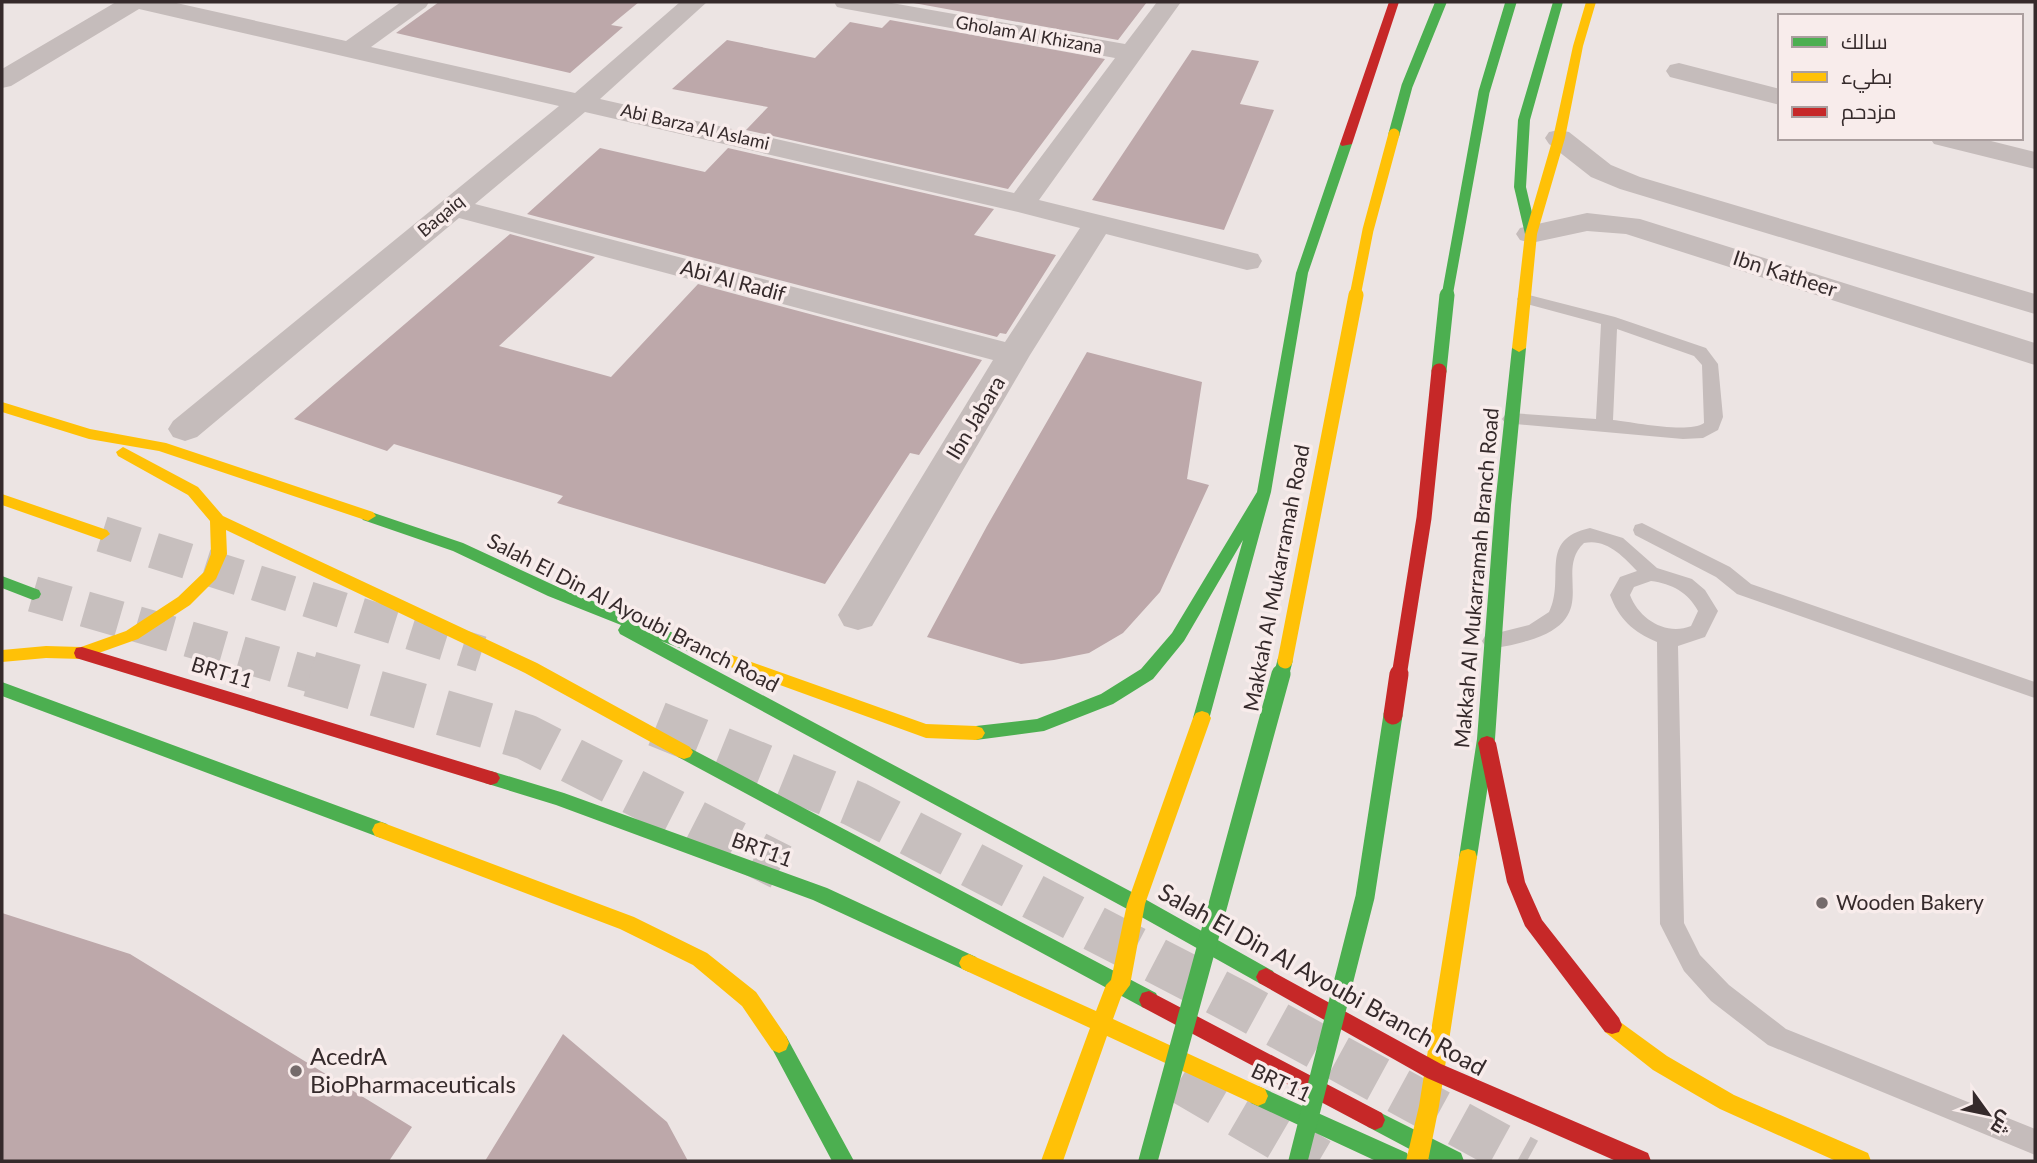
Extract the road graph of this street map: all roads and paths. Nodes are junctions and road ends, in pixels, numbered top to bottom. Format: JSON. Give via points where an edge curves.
{"nodes":[{"id":1,"x":133,"y":2,"type":"edge"},
{"id":2,"x":141,"y":2,"type":"edge"},
{"id":3,"x":417,"y":2,"type":"edge"},
{"id":4,"x":695,"y":2,"type":"edge"},
{"id":5,"x":846,"y":2,"type":"edge"},
{"id":6,"x":1169,"y":2,"type":"edge"},
{"id":7,"x":1394,"y":2,"type":"edge"},
{"id":8,"x":1441,"y":2,"type":"edge"},
{"id":9,"x":1511,"y":2,"type":"edge"},
{"id":10,"x":1558,"y":2,"type":"edge"},
{"id":11,"x":1591,"y":2,"type":"edge"},
{"id":12,"x":351,"y":50,"type":"junction"},
{"id":13,"x":1130,"y":53,"type":"junction"},
{"id":14,"x":1679,"y":71,"type":"dead end"},
{"id":15,"x":2,"y":80,"type":"edge"},
{"id":16,"x":1778,"y":96,"type":"edge"},
{"id":17,"x":582,"y":101,"type":"junction"},
{"id":18,"x":1559,"y":138,"type":"junction"},
{"id":19,"x":1952,"y":140,"type":"edge"},
{"id":20,"x":2035,"y":162,"type":"edge"},
{"id":21,"x":1657,"y":191,"type":"junction"},
{"id":22,"x":1021,"y":204,"type":"junction"},
{"id":23,"x":452,"y":206,"type":"junction"},
{"id":24,"x":1098,"y":223,"type":"junction"},
{"id":25,"x":1641,"y":229,"type":"junction"},
{"id":26,"x":1531,"y":234,"type":"junction"},
{"id":27,"x":1247,"y":261,"type":"dead end"},
{"id":28,"x":1525,"y":299,"type":"junction"},
{"id":29,"x":2035,"y":304,"type":"edge"},
{"id":30,"x":1609,"y":321,"type":"junction"},
{"id":31,"x":2035,"y":354,"type":"edge"},
{"id":32,"x":1013,"y":355,"type":"junction"},
{"id":33,"x":2,"y":407,"type":"edge"},
{"id":34,"x":1510,"y":419,"type":"junction"},
{"id":35,"x":1604,"y":425,"type":"junction"},
{"id":36,"x":185,"y":429,"type":"dead end"},
{"id":37,"x":89,"y":433,"type":"junction"},
{"id":38,"x":1264,"y":492,"type":"junction"},
{"id":39,"x":2,"y":499,"type":"edge"},
{"id":40,"x":218,"y":520,"type":"junction"},
{"id":41,"x":1642,"y":530,"type":"dead end"},
{"id":42,"x":102,"y":534,"type":"tunnel mouth"},
{"id":43,"x":1651,"y":574,"type":"junction"},
{"id":44,"x":2,"y":582,"type":"edge"},
{"id":45,"x":554,"y":592,"type":"junction"},
{"id":46,"x":33,"y":594,"type":"tunnel mouth"},
{"id":47,"x":858,"y":615,"type":"dead end"},
{"id":48,"x":1666,"y":636,"type":"junction"},
{"id":49,"x":1492,"y":641,"type":"junction"},
{"id":50,"x":82,"y":653,"type":"junction"},
{"id":51,"x":2,"y":656,"type":"edge"},
{"id":52,"x":2,"y":688,"type":"edge"},
{"id":53,"x":2035,"y":690,"type":"edge"},
{"id":54,"x":1486,"y":739,"type":"junction"},
{"id":55,"x":1136,"y":904,"type":"junction"},
{"id":56,"x":1160,"y":936,"type":"dead end"},
{"id":57,"x":1183,"y":968,"type":"dead end"},
{"id":58,"x":1120,"y":985,"type":"junction"},
{"id":59,"x":1207,"y":1000,"type":"dead end"},
{"id":60,"x":1223,"y":1021,"type":"dead end"},
{"id":61,"x":1101,"y":1023,"type":"junction"},
{"id":62,"x":1246,"y":1052,"type":"junction"},
{"id":63,"x":1434,"y":1071,"type":"junction"},
{"id":64,"x":1276,"y":1104,"type":"junction"},
{"id":65,"x":2035,"y":1143,"type":"edge"},
{"id":66,"x":1419,"y":1154,"type":"edge"},
{"id":67,"x":843,"y":1161,"type":"edge"},
{"id":68,"x":1052,"y":1161,"type":"edge"},
{"id":69,"x":1148,"y":1161,"type":"edge"},
{"id":70,"x":1297,"y":1161,"type":"edge"},
{"id":71,"x":1315,"y":1161,"type":"edge"},
{"id":72,"x":1399,"y":1161,"type":"edge"},
{"id":73,"x":1453,"y":1161,"type":"edge"},
{"id":74,"x":1640,"y":1161,"type":"edge"},
{"id":75,"x":1860,"y":1161,"type":"edge"}],
"edges":[{"from":1,"to":15,"type":"street"},
{"from":2,"to":12,"type":"street","name":"Abi Barza Al Aslami"},
{"from":3,"to":12,"type":"street"},
{"from":4,"to":17,"type":"street","name":"Baqaiq"},
{"from":5,"to":13,"type":"street","name":"Gholam Al Khizana"},
{"from":6,"to":13,"type":"street"},
{"from":7,"to":38,"type":"main road","via":[[1302,273]]},
{"from":8,"to":69,"type":"main road","name":"Makkah Al Mukarramah Road","bridge":true,"via":[[1407,86],[1368,230],[1282,674]]},
{"from":9,"to":70,"type":"main road","bridge":true,"via":[[1484,92],[1448,287],[1424,517],[1365,897]]},
{"from":10,"to":26,"type":"main road","via":[[1524,120],[1520,187]]},
{"from":11,"to":18,"type":"main road","name":"Makkah Al Mukarramah Branch Road"},
{"from":12,"to":17,"type":"street","name":"Abi Barza Al Aslami"},
{"from":13,"to":22,"type":"street"},
{"from":14,"to":16,"type":"street"},
{"from":17,"to":22,"type":"street","name":"Abi Barza Al Aslami"},
{"from":17,"to":23,"type":"street","name":"Baqaiq"},
{"from":18,"to":21,"type":"street","name":"Ibn Katheer","via":[[1601,171]]},
{"from":18,"to":26,"type":"main road","name":"Makkah Al Mukarramah Branch Road"},
{"from":19,"to":20,"type":"street"},
{"from":21,"to":25,"type":"street","via":[[1641,199],[1633,212]]},
{"from":21,"to":29,"type":"street","name":"Ibn Katheer"},
{"from":22,"to":24,"type":"street","name":"Abi Barza Al Aslami"},
{"from":23,"to":32,"type":"street","name":"Abi Al Radif"},
{"from":23,"to":36,"type":"street","name":"Baqaiq"},
{"from":24,"to":27,"type":"street","name":"Abi Barza Al Aslami"},
{"from":24,"to":32,"type":"street","name":"Ibn Jabara"},
{"from":25,"to":26,"type":"street","name":"Ibn Katheer","via":[[1587,222]]},
{"from":25,"to":31,"type":"street","name":"Ibn Katheer"},
{"from":26,"to":28,"type":"main road","name":"Makkah Al Mukarramah Branch Road"},
{"from":28,"to":30,"type":"lane"},
{"from":28,"to":34,"type":"main road","name":"Makkah Al Mukarramah Branch Road"},
{"from":30,"to":35,"type":"lane"},
{"from":30,"to":35,"type":"lane","via":[[1692,348],[1707,358],[1714,417],[1712,426],[1703,432]]},
{"from":32,"to":47,"type":"street","name":"Ibn Jabara"},
{"from":33,"to":37,"type":"main road","name":"Salah El Din Al Ayoubi Branch Road"},
{"from":34,"to":35,"type":"lane"},
{"from":34,"to":49,"type":"main road","name":"Makkah Al Mukarramah Branch Road"},
{"from":37,"to":40,"type":"main road","via":[[193,491]]},
{"from":37,"to":45,"type":"main road","name":"Salah El Din Al Ayoubi Branch Road","via":[[161,446],[381,521],[468,552]]},
{"from":38,"to":45,"type":"main road","via":[[1178,637],[1147,674],[1107,698],[1038,726],[986,733],[926,731],[741,666]]},
{"from":38,"to":55,"type":"main road","via":[[1203,716]]},
{"from":39,"to":42,"type":"main road"},
{"from":40,"to":50,"type":"main road","via":[[219,554],[210,575],[184,601],[132,635]]},
{"from":40,"to":58,"type":"main road","name":"BRT11","via":[[531,668]]},
{"from":41,"to":53,"type":"lane","via":[[1723,572],[1744,589]]},
{"from":43,"to":48,"type":"lane","via":[[1629,580],[1622,587],[1622,606],[1639,626]]},
{"from":43,"to":48,"type":"lane","via":[[1687,585],[1707,611],[1701,629],[1692,635]]},
{"from":43,"to":49,"type":"lane","via":[[1627,549],[1603,535],[1582,535],[1566,553],[1562,609],[1556,619],[1541,628]]},
{"from":44,"to":46,"type":"main road"},
{"from":45,"to":55,"type":"main road","name":"Salah El Din Al Ayoubi Branch Road"},
{"from":48,"to":65,"type":"lane","via":[[1672,923],[1692,963],[1720,993],[1777,1037]]},
{"from":49,"to":54,"type":"main road","name":"Makkah Al Mukarramah Branch Road"},
{"from":50,"to":51,"type":"main road"},
{"from":50,"to":61,"type":"main road","name":"BRT11","via":[[571,802],[820,894]]},
{"from":52,"to":67,"type":"main road","via":[[553,894],[700,959],[749,999],[778,1041]]},
{"from":54,"to":63,"type":"main road","name":"Makkah Al Mukarramah Branch Road"},
{"from":54,"to":75,"type":"main road","via":[[1516,882],[1535,926],[1615,1029],[1660,1063],[1727,1102]]},
{"from":55,"to":56,"type":"main road","name":"Salah El Din Al Ayoubi Branch Road"},
{"from":55,"to":58,"type":"main road"},
{"from":55,"to":63,"type":"main road","name":"Salah El Din Al Ayoubi Branch Road"},
{"from":57,"to":59,"type":"main road"},
{"from":58,"to":61,"type":"main road","via":[[1113,991]]},
{"from":58,"to":62,"type":"main road","name":"BRT11"},
{"from":60,"to":62,"type":"main road"},
{"from":61,"to":64,"type":"main road","name":"BRT11"},
{"from":61,"to":68,"type":"main road"},
{"from":62,"to":64,"type":"main road"},
{"from":62,"to":66,"type":"main road","name":"BRT11"},
{"from":63,"to":66,"type":"main road","name":"Makkah Al Mukarramah Branch Road"},
{"from":63,"to":74,"type":"main road","name":"Salah El Din Al Ayoubi Branch Road"},
{"from":64,"to":71,"type":"main road"},
{"from":64,"to":72,"type":"main road","name":"BRT11"},
{"from":66,"to":73,"type":"main road","name":"BRT11"}]}
